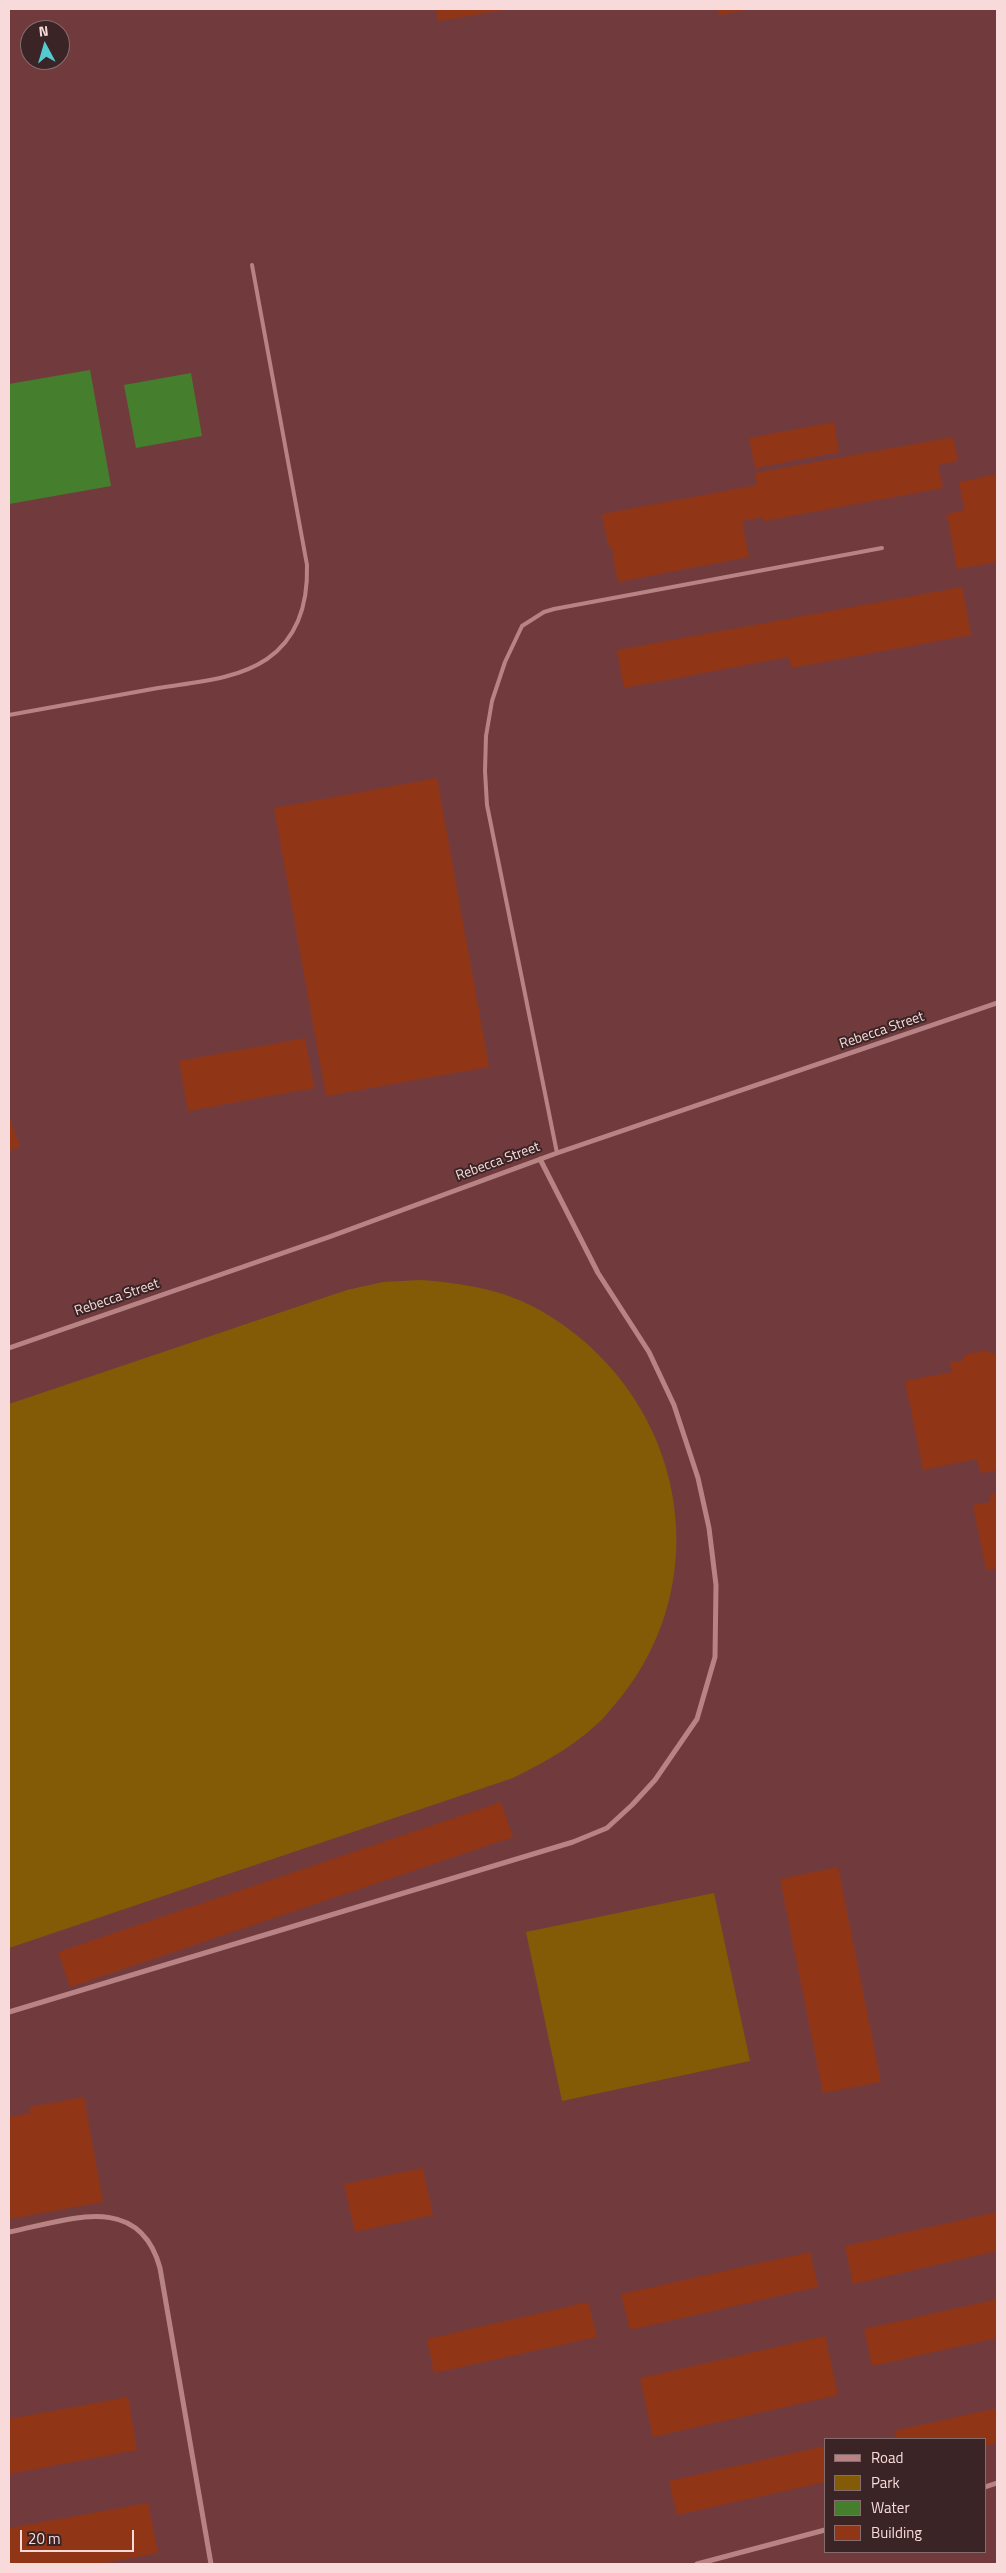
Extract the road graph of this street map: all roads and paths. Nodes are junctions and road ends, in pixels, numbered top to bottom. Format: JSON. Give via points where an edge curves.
{"nodes":[{"id":1,"x":252,"y":265,"type":"dead end"},
{"id":2,"x":882,"y":548,"type":"dead end"},
{"id":3,"x":9,"y":716,"type":"edge"},
{"id":4,"x":997,"y":1003,"type":"edge"},
{"id":5,"x":557,"y":1153,"type":"junction"},
{"id":6,"x":540,"y":1159,"type":"junction"},
{"id":7,"x":9,"y":1348,"type":"edge"},
{"id":8,"x":9,"y":2012,"type":"edge"},
{"id":9,"x":9,"y":2232,"type":"edge"},
{"id":10,"x":824,"y":2530,"type":"edge"},
{"id":11,"x":210,"y":2564,"type":"edge"},
{"id":12,"x":697,"y":2564,"type":"edge"}],
"edges":[{"from":1,"to":3,"type":"lane","via":[[307,565],[303,608],[294,629],[268,658],[233,675]]},
{"from":2,"to":5,"type":"lane","via":[[554,609],[522,626],[492,701],[486,736],[486,805]]},
{"from":4,"to":5,"type":"street","name":"Rebecca Street"},
{"from":5,"to":6,"type":"street","name":"Rebecca Street"},
{"from":6,"to":7,"type":"street","name":"Rebecca Street","via":[[329,1237]]},
{"from":6,"to":8,"type":"street","via":[[598,1273],[649,1352],[674,1405],[698,1478],[709,1528],[716,1585],[715,1657],[697,1718],[654,1780],[632,1805],[607,1828],[582,1839]]},
{"from":9,"to":11,"type":"street","via":[[106,2216],[133,2226],[152,2246],[160,2268]]},
{"from":10,"to":12,"type":"street"}]}
